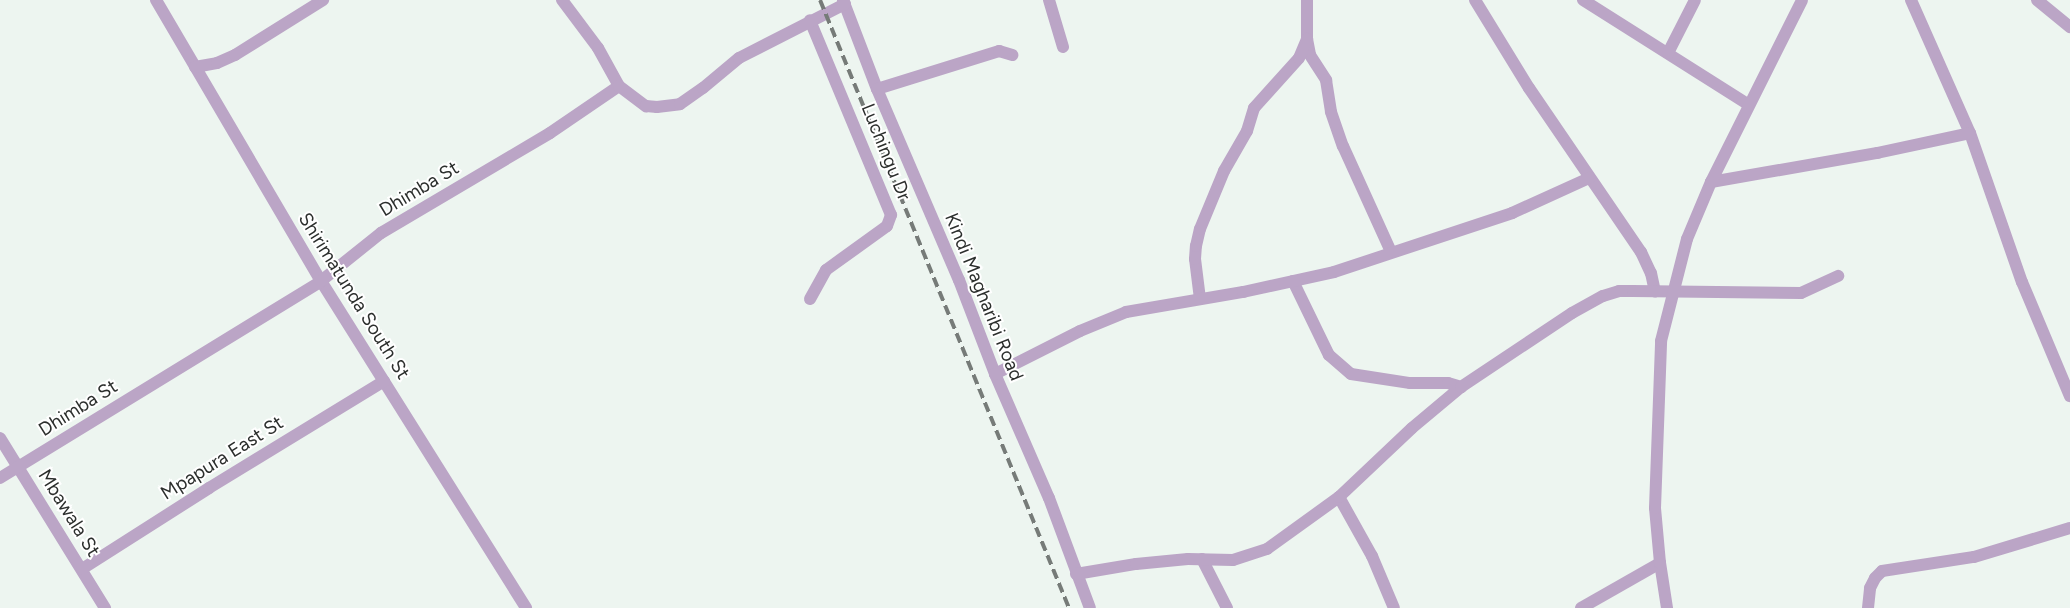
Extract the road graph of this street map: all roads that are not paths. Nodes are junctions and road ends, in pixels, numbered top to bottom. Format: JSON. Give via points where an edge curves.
{"nodes":[{"id":1,"x":156,"y":0,"type":"edge"},
{"id":2,"x":323,"y":0,"type":"edge"},
{"id":3,"x":562,"y":0,"type":"edge"},
{"id":4,"x":1049,"y":0,"type":"edge"},
{"id":5,"x":1307,"y":0,"type":"edge"},
{"id":6,"x":1475,"y":0,"type":"edge"},
{"id":7,"x":1583,"y":0,"type":"edge"},
{"id":8,"x":1695,"y":0,"type":"edge"},
{"id":9,"x":1802,"y":0,"type":"edge"},
{"id":10,"x":1911,"y":0,"type":"edge"},
{"id":11,"x":2037,"y":0,"type":"edge"},
{"id":12,"x":844,"y":2,"type":"edge"},
{"id":13,"x":810,"y":20,"type":"junction"},
{"id":14,"x":2070,"y":27,"type":"edge"},
{"id":15,"x":1307,"y":39,"type":"junction"},
{"id":16,"x":1063,"y":47,"type":"dead end"},
{"id":17,"x":1668,"y":53,"type":"junction"},
{"id":18,"x":1012,"y":55,"type":"dead end"},
{"id":19,"x":195,"y":67,"type":"junction"},
{"id":20,"x":619,"y":86,"type":"junction"},
{"id":21,"x":877,"y":89,"type":"junction"},
{"id":22,"x":1749,"y":105,"type":"junction"},
{"id":23,"x":1970,"y":133,"type":"junction"},
{"id":24,"x":1589,"y":178,"type":"junction"},
{"id":25,"x":1710,"y":182,"type":"junction"},
{"id":26,"x":1391,"y":252,"type":"junction"},
{"id":27,"x":1838,"y":276,"type":"dead end"},
{"id":28,"x":321,"y":281,"type":"junction"},
{"id":29,"x":1293,"y":281,"type":"junction"},
{"id":30,"x":1655,"y":292,"type":"junction"},
{"id":31,"x":1672,"y":293,"type":"junction"},
{"id":32,"x":810,"y":298,"type":"dead end"},
{"id":33,"x":1200,"y":299,"type":"junction"},
{"id":34,"x":995,"y":374,"type":"junction"},
{"id":35,"x":384,"y":381,"type":"junction"},
{"id":36,"x":1461,"y":387,"type":"junction"},
{"id":37,"x":2070,"y":396,"type":"edge"},
{"id":38,"x":0,"y":438,"type":"edge"},
{"id":39,"x":18,"y":467,"type":"junction"},
{"id":40,"x":0,"y":478,"type":"edge"},
{"id":41,"x":1339,"y":497,"type":"junction"},
{"id":42,"x":2070,"y":528,"type":"edge"},
{"id":43,"x":1202,"y":559,"type":"junction"},
{"id":44,"x":1660,"y":563,"type":"junction"},
{"id":45,"x":82,"y":569,"type":"junction"},
{"id":46,"x":1076,"y":574,"type":"junction"},
{"id":47,"x":105,"y":608,"type":"edge"},
{"id":48,"x":526,"y":608,"type":"edge"},
{"id":49,"x":1090,"y":608,"type":"edge"},
{"id":50,"x":1227,"y":608,"type":"edge"},
{"id":51,"x":1394,"y":608,"type":"edge"},
{"id":52,"x":1581,"y":608,"type":"edge"},
{"id":53,"x":1667,"y":608,"type":"edge"},
{"id":54,"x":1868,"y":608,"type":"edge"}],
"edges":[{"from":1,"to":19,"type":"street","name":"Shirimatunda South St"},
{"from":2,"to":19,"type":"street","via":[[235,56],[217,64]]},
{"from":3,"to":20,"type":"street","via":[[598,48]]},
{"from":4,"to":16,"type":"street"},
{"from":5,"to":15,"type":"street"},
{"from":6,"to":24,"type":"street"},
{"from":7,"to":17,"type":"street"},
{"from":8,"to":17,"type":"street"},
{"from":9,"to":22,"type":"street"},
{"from":10,"to":23,"type":"street"},
{"from":11,"to":14,"type":"street"},
{"from":12,"to":13,"type":"street"},
{"from":12,"to":21,"type":"street","name":"Kindi Magharibi Road"},
{"from":13,"to":20,"type":"street","via":[[739,58],[680,104],[646,106]]},
{"from":13,"to":32,"type":"street","name":"Luchingu Dr","via":[[891,215],[887,226],[826,270]]},
{"from":15,"to":26,"type":"street","via":[[1310,55],[1326,80],[1329,104],[1343,146]]},
{"from":15,"to":33,"type":"street","via":[[1299,58],[1254,108],[1247,131],[1224,171],[1196,246]]},
{"from":17,"to":22,"type":"street"},
{"from":18,"to":21,"type":"street","via":[[999,51],[991,53]]},
{"from":19,"to":28,"type":"street","name":"Shirimatunda South St"},
{"from":20,"to":28,"type":"street","name":"Dhimba St","via":[[550,133],[381,233]]},
{"from":21,"to":34,"type":"street","name":"Kindi Magharibi Road","via":[[959,280]]},
{"from":22,"to":25,"type":"street"},
{"from":23,"to":25,"type":"street"},
{"from":23,"to":37,"type":"street","via":[[2022,282]]},
{"from":24,"to":26,"type":"street","via":[[1512,213]]},
{"from":24,"to":30,"type":"street","via":[[1641,252]]},
{"from":25,"to":31,"type":"street","via":[[1687,239]]},
{"from":26,"to":29,"type":"street","via":[[1334,272]]},
{"from":27,"to":31,"type":"street","via":[[1801,292]]},
{"from":28,"to":35,"type":"street","name":"Shirimatunda South St"},
{"from":28,"to":39,"type":"street","name":"Dhimba St"},
{"from":29,"to":33,"type":"street"},
{"from":29,"to":36,"type":"street","via":[[1329,355],[1351,374]]},
{"from":30,"to":31,"type":"street"},
{"from":30,"to":36,"type":"street","via":[[1619,291],[1597,299]]},
{"from":31,"to":44,"type":"street","via":[[1661,341],[1655,508]]},
{"from":33,"to":34,"type":"street","via":[[1126,312],[1080,331]]},
{"from":34,"to":46,"type":"street","name":"Kindi Magharibi Road","via":[[1049,498]]},
{"from":35,"to":45,"type":"street","name":"Mpapura East St"},
{"from":35,"to":48,"type":"street","name":"Shirimatunda South St"},
{"from":36,"to":41,"type":"street"},
{"from":38,"to":39,"type":"street","name":"Mbawala St"},
{"from":39,"to":40,"type":"street","name":"Dhimba St"},
{"from":39,"to":45,"type":"street","name":"Mbawala St"},
{"from":41,"to":43,"type":"street","via":[[1267,549],[1233,560]]},
{"from":41,"to":51,"type":"street","via":[[1372,556]]},
{"from":42,"to":54,"type":"street","via":[[1974,557],[1882,571],[1870,588]]},
{"from":43,"to":46,"type":"street","via":[[1136,564]]},
{"from":43,"to":50,"type":"street"},
{"from":44,"to":52,"type":"street"},
{"from":44,"to":53,"type":"street"},
{"from":45,"to":47,"type":"street","name":"Mbawala St"},
{"from":46,"to":49,"type":"street","name":"Kindi Magharibi Road"}]}
